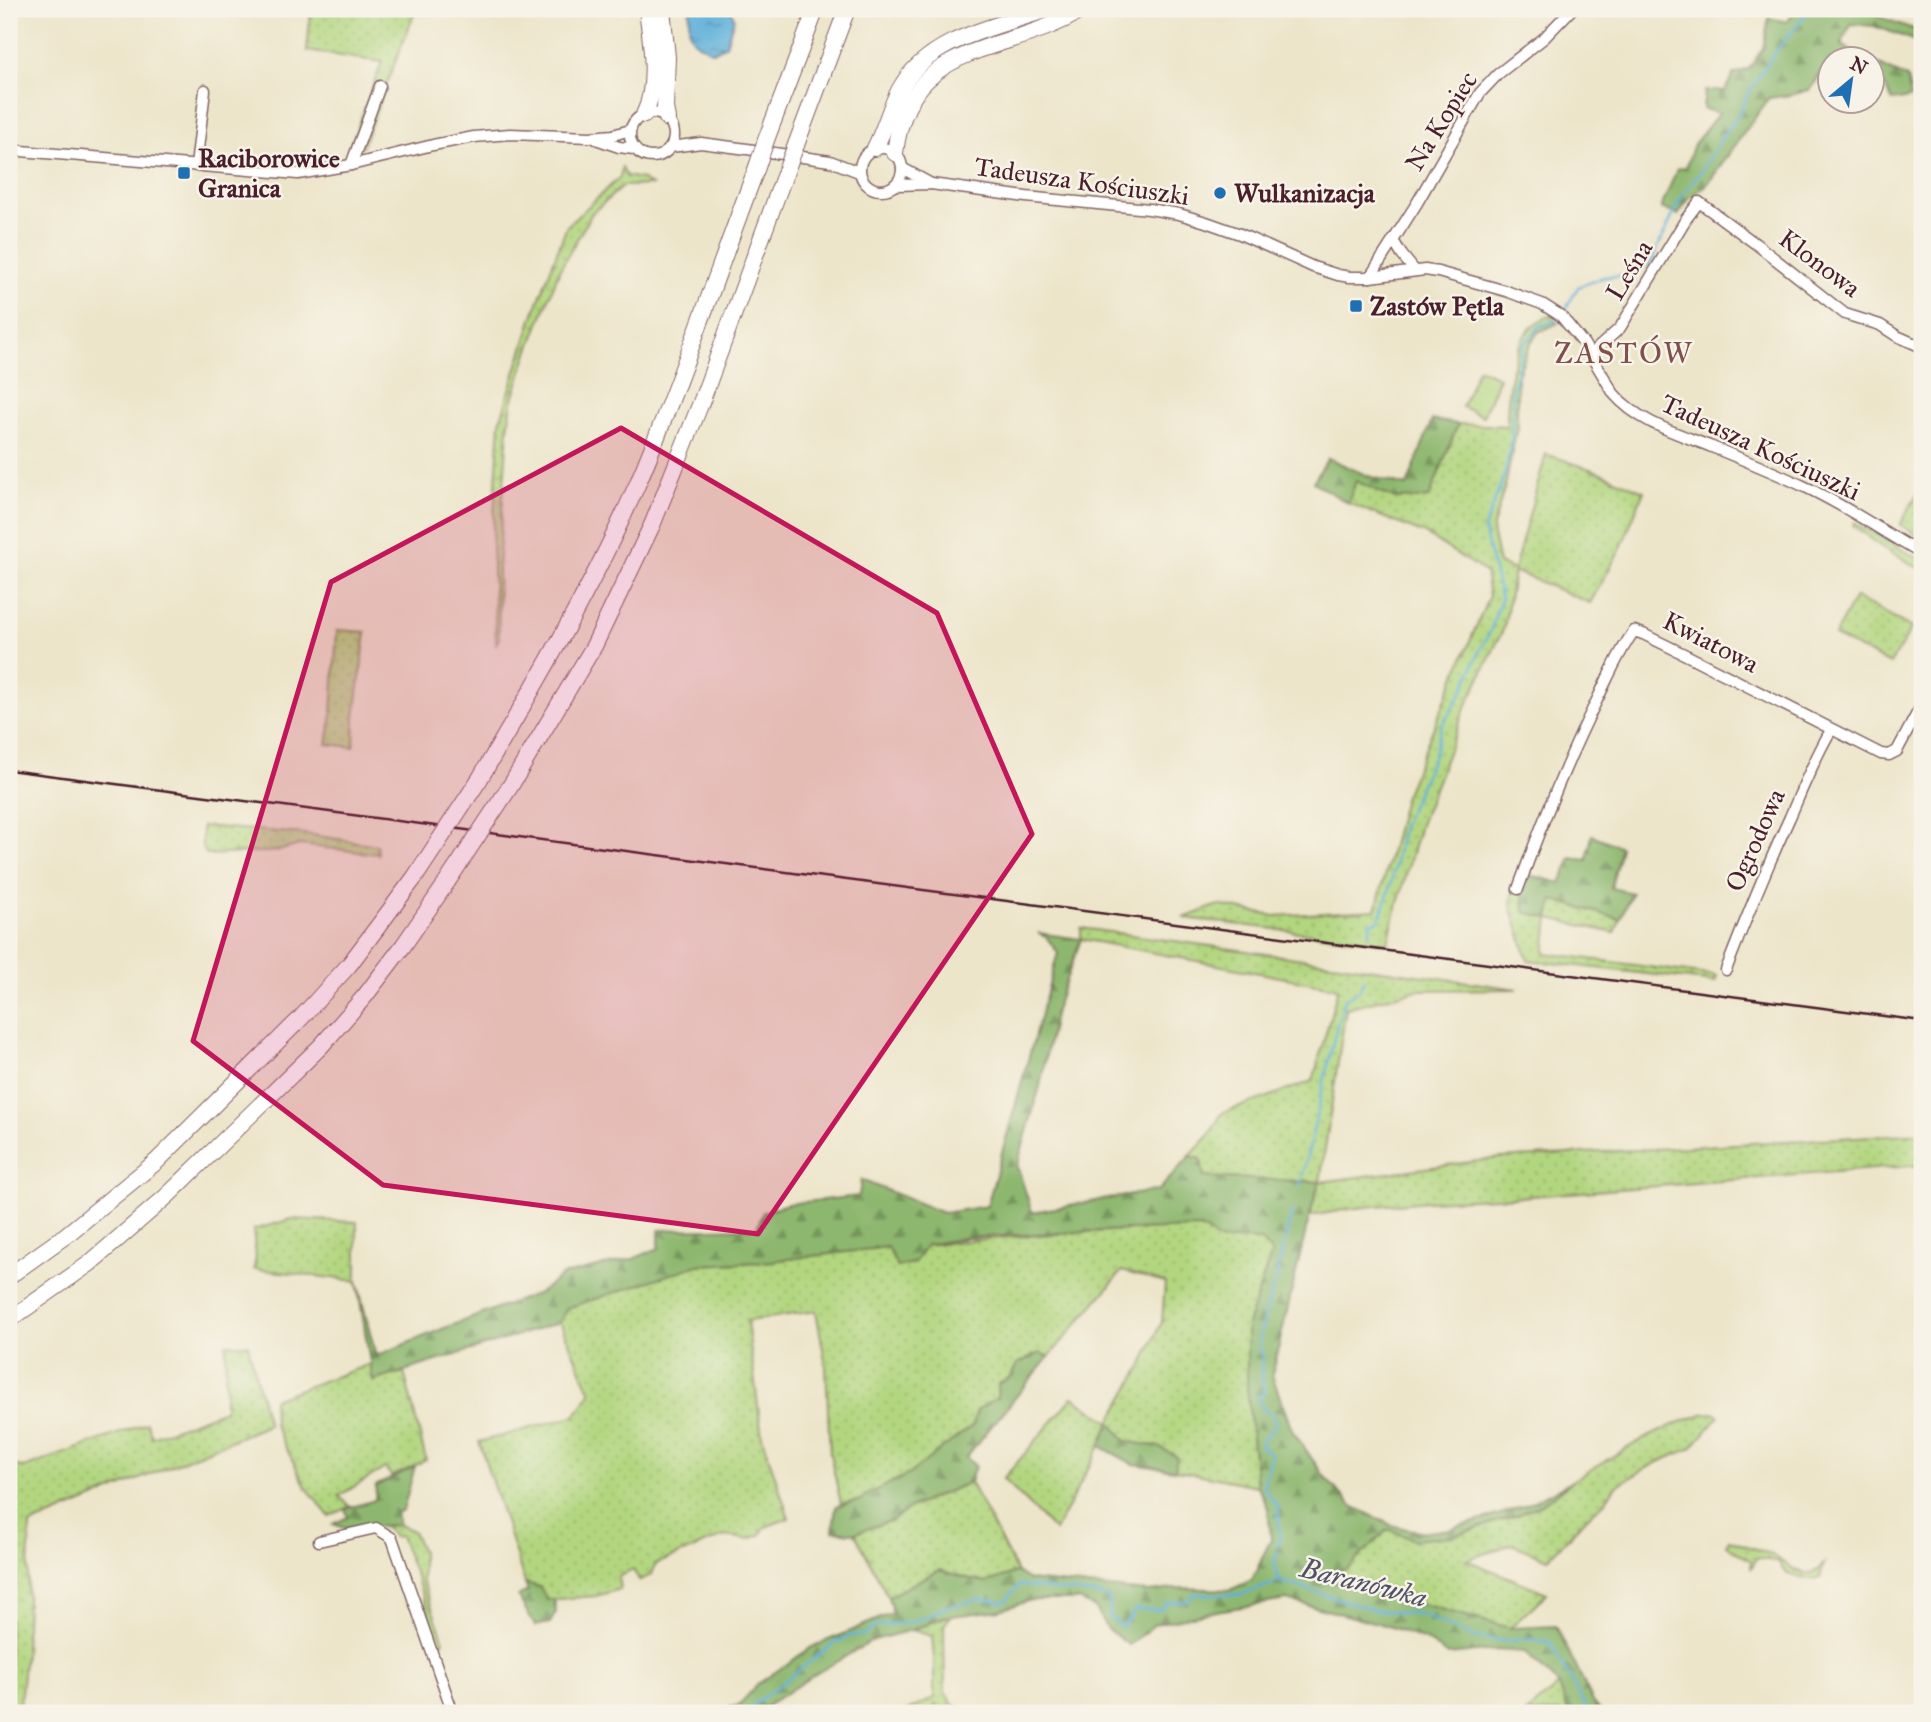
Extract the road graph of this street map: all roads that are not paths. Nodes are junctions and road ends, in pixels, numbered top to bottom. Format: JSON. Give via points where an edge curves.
{"nodes":[{"id":1,"x":647,"y":9,"type":"edge"},
{"id":2,"x":662,"y":9,"type":"edge"},
{"id":3,"x":816,"y":9,"type":"edge"},
{"id":4,"x":847,"y":9,"type":"edge"},
{"id":5,"x":1048,"y":9,"type":"edge"},
{"id":6,"x":1083,"y":9,"type":"edge"},
{"id":7,"x":1572,"y":9,"type":"edge"},
{"id":8,"x":380,"y":86,"type":"dead end"},
{"id":9,"x":205,"y":90,"type":"dead end"},
{"id":10,"x":644,"y":115,"type":"junction"},
{"id":11,"x":671,"y":124,"type":"junction"},
{"id":12,"x":630,"y":130,"type":"junction"},
{"id":13,"x":590,"y":137,"type":"junction"},
{"id":14,"x":701,"y":143,"type":"junction"},
{"id":15,"x":671,"y":147,"type":"junction"},
{"id":16,"x":876,"y":148,"type":"junction"},
{"id":17,"x":634,"y":149,"type":"junction"},
{"id":18,"x":9,"y":150,"type":"edge"},
{"id":19,"x":895,"y":153,"type":"junction"},
{"id":20,"x":351,"y":165,"type":"junction"},
{"id":21,"x":196,"y":166,"type":"junction"},
{"id":22,"x":860,"y":166,"type":"junction"},
{"id":23,"x":902,"y":168,"type":"junction"},
{"id":24,"x":931,"y":184,"type":"junction"},
{"id":25,"x":896,"y":185,"type":"junction"},
{"id":26,"x":1699,"y":202,"type":"joint"},
{"id":27,"x":1394,"y":242,"type":"junction"},
{"id":28,"x":1415,"y":271,"type":"junction"},
{"id":29,"x":1370,"y":277,"type":"junction"},
{"id":30,"x":1922,"y":347,"type":"edge"},
{"id":31,"x":1590,"y":355,"type":"junction"},
{"id":32,"x":1922,"y":554,"type":"edge"},
{"id":33,"x":1922,"y":704,"type":"edge"},
{"id":34,"x":1831,"y":730,"type":"junction"},
{"id":35,"x":1518,"y":889,"type":"dead end"},
{"id":36,"x":1726,"y":970,"type":"dead end"},
{"id":37,"x":9,"y":1276,"type":"edge"},
{"id":38,"x":9,"y":1320,"type":"edge"},
{"id":39,"x":319,"y":1541,"type":"dead end"},
{"id":40,"x":453,"y":1713,"type":"edge"}],
"edges":[{"from":1,"to":10,"type":"highway","via":[[652,74]]},
{"from":2,"to":11,"type":"highway","via":[[667,57],[664,108]]},
{"from":3,"to":37,"type":"highway","bridge":true,"via":[[637,483],[565,632],[479,780],[415,877],[349,965],[300,1019],[157,1161]]},
{"from":4,"to":38,"type":"highway","bridge":true,"via":[[653,523],[594,646],[511,785],[403,946],[321,1046],[167,1196],[89,1264]]},
{"from":5,"to":16,"type":"highway","via":[[964,37],[924,60],[902,86]]},
{"from":6,"to":19,"type":"highway","via":[[940,68],[909,104]]},
{"from":7,"to":27,"type":"street","name":"Na Kopiec","via":[[1480,93]]},
{"from":8,"to":20,"type":"street"},
{"from":9,"to":21,"type":"street"},
{"from":10,"to":11,"type":"street","via":[[653,113]]},
{"from":10,"to":12,"type":"street"},
{"from":11,"to":14,"type":"street"},
{"from":11,"to":15,"type":"street"},
{"from":12,"to":13,"type":"street"},
{"from":12,"to":17,"type":"street"},
{"from":13,"to":17,"type":"street"},
{"from":13,"to":20,"type":"street","via":[[474,137]]},
{"from":14,"to":15,"type":"street"},
{"from":14,"to":22,"type":"street"},
{"from":15,"to":17,"type":"street","via":[[650,158]]},
{"from":16,"to":19,"type":"street"},
{"from":16,"to":22,"type":"street","via":[[867,152]]},
{"from":18,"to":21,"type":"street"},
{"from":19,"to":23,"type":"street"},
{"from":20,"to":21,"type":"street","via":[[299,174]]},
{"from":22,"to":25,"type":"street","via":[[864,183],[873,190]]},
{"from":23,"to":24,"type":"street","name":"Tadeusza Kościuszki"},
{"from":23,"to":25,"type":"street"},
{"from":24,"to":25,"type":"street","name":"Tadeusza Kościuszki"},
{"from":24,"to":29,"type":"street","name":"Tadeusza Kościuszki","via":[[1179,215],[1240,234],[1313,267],[1338,275]]},
{"from":26,"to":30,"type":"street","name":"Klonowa","via":[[1845,314]]},
{"from":26,"to":31,"type":"street","name":"Leśna","via":[[1620,328]]},
{"from":27,"to":28,"type":"street"},
{"from":27,"to":29,"type":"street","name":"Na Kopiec"},
{"from":28,"to":29,"type":"street","name":"Tadeusza Kościuszki"},
{"from":28,"to":31,"type":"street","name":"Tadeusza Kościuszki","via":[[1438,272],[1542,304],[1568,323]]},
{"from":31,"to":32,"type":"street","name":"Tadeusza Kościuszki","via":[[1622,404],[1640,416],[1825,496]]},
{"from":33,"to":34,"type":"street","name":"Kwiatowa","via":[[1892,754],[1881,754]]},
{"from":34,"to":35,"type":"street","name":"Kwiatowa","via":[[1634,631],[1580,736]]},
{"from":34,"to":36,"type":"street","name":"Ogrodowa"},
{"from":39,"to":40,"type":"street","via":[[376,1528],[392,1538]]}]}
